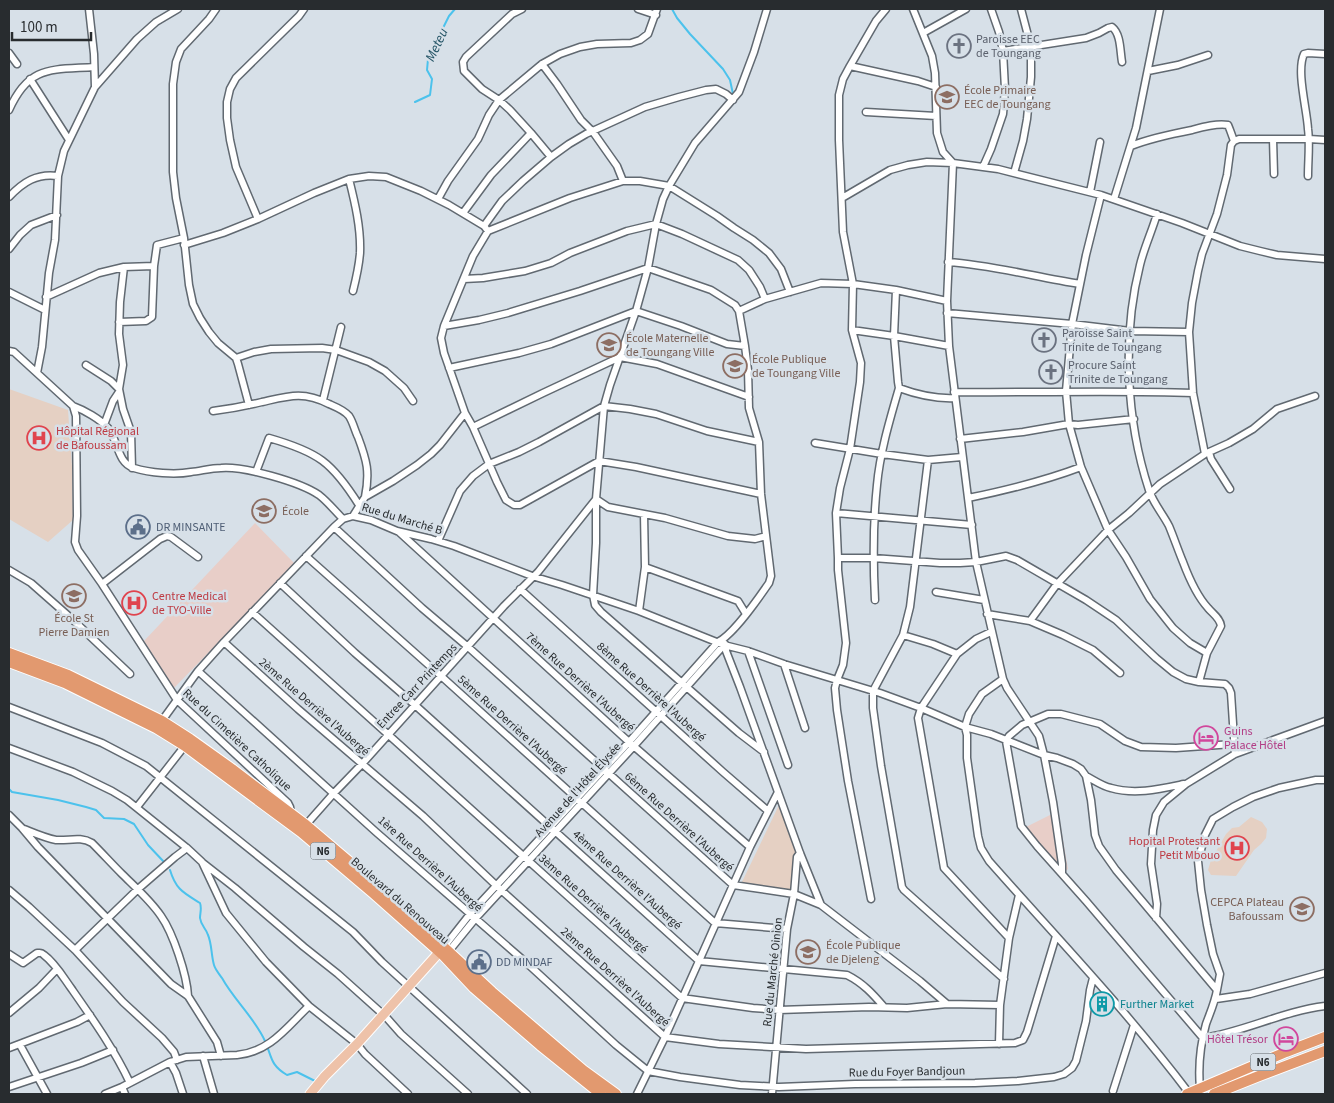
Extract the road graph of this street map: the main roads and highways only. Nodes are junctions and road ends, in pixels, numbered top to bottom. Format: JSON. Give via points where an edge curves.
{"nodes":[{"id":1,"x":9,"y":653,"type":"edge"},
{"id":2,"x":9,"y":662,"type":"edge"},
{"id":3,"x":66,"y":679,"type":"junction"},
{"id":4,"x":187,"y":743,"type":"junction"},
{"id":5,"x":303,"y":829,"type":"junction"},
{"id":6,"x":444,"y":951,"type":"junction"},
{"id":7,"x":1325,"y":1038,"type":"edge"},
{"id":8,"x":358,"y":1046,"type":"junction"},
{"id":9,"x":1325,"y":1051,"type":"edge"},
{"id":10,"x":1249,"y":1068,"type":"junction"},
{"id":11,"x":581,"y":1073,"type":"junction"},
{"id":12,"x":1253,"y":1078,"type":"junction"},
{"id":13,"x":1204,"y":1090,"type":"edge"},
{"id":14,"x":310,"y":1094,"type":"edge"},
{"id":15,"x":318,"y":1094,"type":"edge"},
{"id":16,"x":601,"y":1094,"type":"edge"},
{"id":17,"x":616,"y":1094,"type":"edge"},
{"id":18,"x":1188,"y":1094,"type":"edge"},
{"id":19,"x":1214,"y":1094,"type":"edge"}],
"edges":[{"from":1,"to":3,"type":"highway","number":"N6"},
{"from":2,"to":3,"type":"highway","number":"N6"},
{"from":3,"to":4,"type":"highway","name":"Boulevard du Renouveau","number":"N6","via":[[159,725]]},
{"from":4,"to":5,"type":"highway","name":"Boulevard du Renouveau","number":"N6"},
{"from":4,"to":5,"type":"highway","name":"Boulevard du Renouveau","number":"N6","via":[[291,813]]},
{"from":5,"to":6,"type":"highway","name":"Boulevard du Renouveau","number":"N6"},
{"from":6,"to":8,"type":"main road"},
{"from":6,"to":11,"type":"highway","name":"Boulevard du Renouveau","number":"N6","via":[[489,995]]},
{"from":7,"to":10,"type":"highway","number":"N6"},
{"from":8,"to":14,"type":"main road"},
{"from":8,"to":15,"type":"main road"},
{"from":9,"to":12,"type":"highway","number":"N6"},
{"from":10,"to":12,"type":"highway"},
{"from":10,"to":13,"type":"highway","number":"N6"},
{"from":11,"to":16,"type":"highway","name":"Boulevard du Renouveau","number":"N6"},
{"from":11,"to":17,"type":"highway","name":"Boulevard du Renouveau","number":"N6"},
{"from":12,"to":19,"type":"highway","number":"N6"},
{"from":13,"to":18,"type":"highway"}]}
